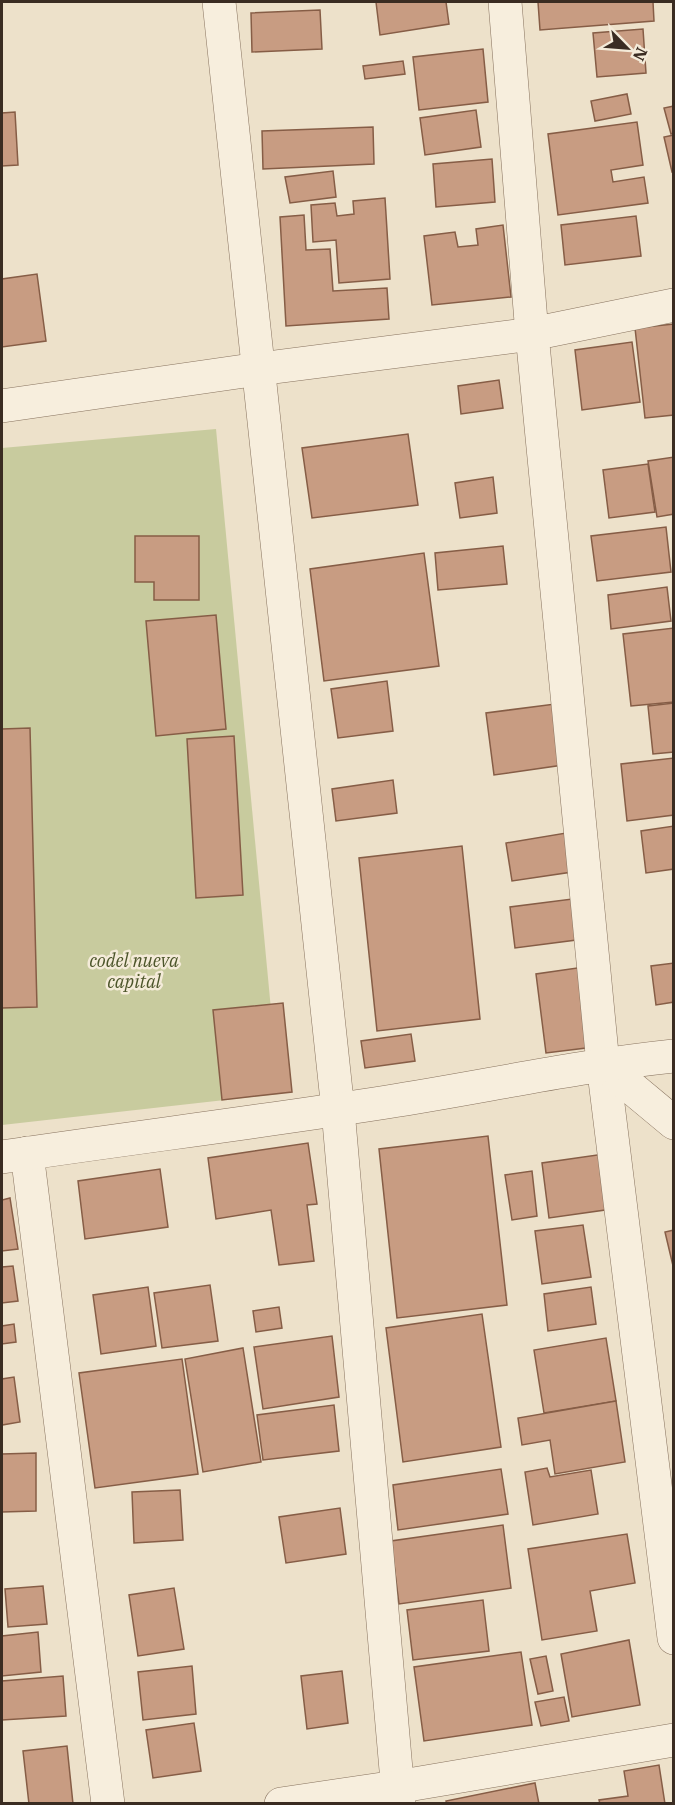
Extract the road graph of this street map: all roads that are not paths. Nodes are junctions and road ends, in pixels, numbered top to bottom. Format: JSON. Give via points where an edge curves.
{"nodes":[{"id":1,"x":219,"y":2,"type":"edge"},
{"id":2,"x":506,"y":2,"type":"edge"},
{"id":3,"x":674,"y":305,"type":"edge"},
{"id":4,"x":532,"y":334,"type":"junction"},
{"id":5,"x":259,"y":369,"type":"junction"},
{"id":6,"x":2,"y":406,"type":"edge"},
{"id":7,"x":674,"y":1056,"type":"edge"},
{"id":8,"x":603,"y":1064,"type":"junction"},
{"id":9,"x":338,"y":1110,"type":"junction"},
{"id":10,"x":674,"y":1123,"type":"edge"},
{"id":11,"x":14,"y":1155,"type":"edge"},
{"id":12,"x":674,"y":1638,"type":"edge"},
{"id":13,"x":674,"y":1740,"type":"edge"},
{"id":14,"x":398,"y":1795,"type":"edge"},
{"id":15,"x":108,"y":1803,"type":"edge"},
{"id":16,"x":281,"y":1803,"type":"edge"}],
"edges":[{"from":1,"to":5,"type":"street"},
{"from":2,"to":4,"type":"street"},
{"from":3,"to":4,"type":"street"},
{"from":4,"to":5,"type":"street"},
{"from":4,"to":8,"type":"street"},
{"from":5,"to":6,"type":"street"},
{"from":5,"to":9,"type":"street"},
{"from":7,"to":8,"type":"street"},
{"from":8,"to":9,"type":"street"},
{"from":8,"to":10,"type":"street"},
{"from":8,"to":12,"type":"street"},
{"from":9,"to":11,"type":"street"},
{"from":9,"to":14,"type":"street"},
{"from":11,"to":15,"type":"street"},
{"from":13,"to":14,"type":"street"},
{"from":14,"to":16,"type":"street"}]}
